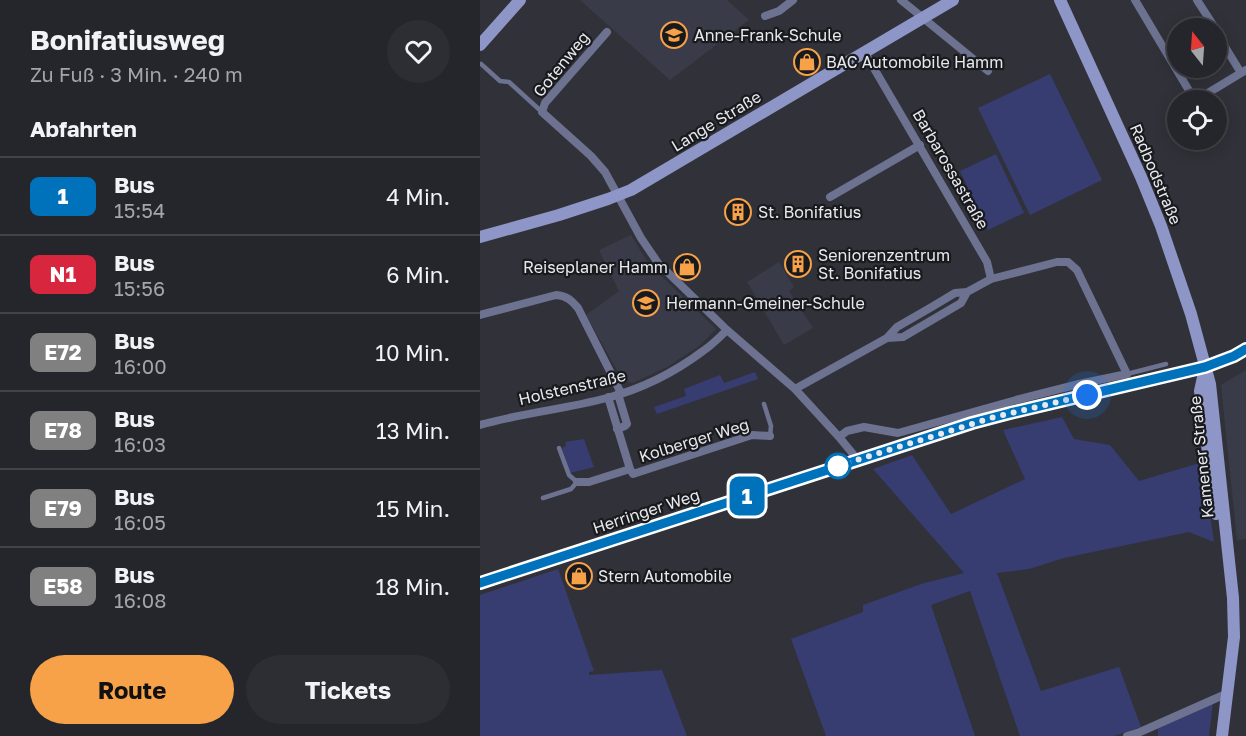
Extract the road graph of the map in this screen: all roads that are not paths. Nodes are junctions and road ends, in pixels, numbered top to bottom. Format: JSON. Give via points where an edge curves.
{"nodes":[{"id":1,"x":520,"y":0,"type":"edge"},
{"id":2,"x":793,"y":0,"type":"edge"},
{"id":3,"x":901,"y":0,"type":"edge"},
{"id":4,"x":953,"y":0,"type":"edge"},
{"id":5,"x":1060,"y":0,"type":"edge"},
{"id":6,"x":1136,"y":0,"type":"edge"},
{"id":7,"x":1197,"y":0,"type":"edge"},
{"id":8,"x":765,"y":16,"type":"dead end"},
{"id":9,"x":922,"y":18,"type":"junction"},
{"id":10,"x":1208,"y":18,"type":"edge"},
{"id":11,"x":607,"y":32,"type":"dead end"},
{"id":12,"x":480,"y":45,"type":"edge"},
{"id":13,"x":1227,"y":46,"type":"edge"},
{"id":14,"x":865,"y":52,"type":"junction"},
{"id":15,"x":481,"y":63,"type":"edge"},
{"id":16,"x":988,"y":71,"type":"dead end"},
{"id":17,"x":1244,"y":72,"type":"edge"},
{"id":18,"x":542,"y":112,"type":"junction"},
{"id":19,"x":920,"y":145,"type":"junction"},
{"id":20,"x":618,"y":196,"type":"junction"},
{"id":21,"x":830,"y":197,"type":"dead end"},
{"id":22,"x":480,"y":237,"type":"edge"},
{"id":23,"x":991,"y":279,"type":"junction"},
{"id":24,"x":480,"y":315,"type":"edge"},
{"id":25,"x":728,"y":330,"type":"junction"},
{"id":26,"x":1246,"y":349,"type":"edge"},
{"id":27,"x":1166,"y":364,"type":"dead end"},
{"id":28,"x":1205,"y":367,"type":"junction"},
{"id":29,"x":1126,"y":374,"type":"junction"},
{"id":30,"x":795,"y":389,"type":"junction"},
{"id":31,"x":619,"y":394,"type":"junction"},
{"id":32,"x":608,"y":397,"type":"junction"},
{"id":33,"x":764,"y":404,"type":"dead end"},
{"id":34,"x":480,"y":425,"type":"edge"},
{"id":35,"x":617,"y":429,"type":"junction"},
{"id":36,"x":770,"y":436,"type":"joint"},
{"id":37,"x":839,"y":437,"type":"junction"},
{"id":38,"x":559,"y":448,"type":"dead end"},
{"id":39,"x":856,"y":460,"type":"junction"},
{"id":40,"x":630,"y":469,"type":"junction"},
{"id":41,"x":577,"y":482,"type":"junction"},
{"id":42,"x":543,"y":498,"type":"dead end"},
{"id":43,"x":480,"y":583,"type":"edge"},
{"id":44,"x":1228,"y":693,"type":"junction"},
{"id":45,"x":1127,"y":736,"type":"edge"},
{"id":46,"x":1222,"y":736,"type":"edge"}],
"edges":[{"from":1,"to":12,"type":"main road"},
{"from":2,"to":8,"type":"street","via":[[779,12]]},
{"from":3,"to":9,"type":"street"},
{"from":4,"to":9,"type":"main road","name":"Lange Straße"},
{"from":5,"to":28,"type":"main road","name":"Radbodstraße","via":[[1157,216]]},
{"from":6,"to":17,"type":"street","via":[[1194,99]]},
{"from":7,"to":10,"type":"street"},
{"from":9,"to":14,"type":"main road","name":"Lange Straße"},
{"from":9,"to":16,"type":"street"},
{"from":11,"to":18,"type":"street","name":"Gotenweg","via":[[545,103]]},
{"from":13,"to":17,"type":"street"},
{"from":14,"to":19,"type":"street","name":"Barbarossastraße"},
{"from":14,"to":20,"type":"main road","name":"Lange Straße"},
{"from":15,"to":18,"type":"lane"},
{"from":18,"to":20,"type":"street","name":"Gotenweg","via":[[591,156]]},
{"from":19,"to":21,"type":"street"},
{"from":19,"to":23,"type":"street","name":"Barbarossastraße","via":[[987,262]]},
{"from":20,"to":22,"type":"main road","name":"Lange Straße"},
{"from":20,"to":25,"type":"street","name":"Gotenweg","via":[[658,263]]},
{"from":23,"to":29,"type":"street","via":[[1057,262],[1072,264]]},
{"from":23,"to":30,"type":"street","via":[[967,292],[955,293],[897,327],[887,338]]},
{"from":24,"to":31,"type":"street","via":[[556,295],[570,299]]},
{"from":25,"to":30,"type":"street","name":"Gotenweg"},
{"from":25,"to":31,"type":"street","name":"Holstenstraße","via":[[672,372]]},
{"from":26,"to":28,"type":"main road","name":"Herringer Weg"},
{"from":27,"to":29,"type":"lane"},
{"from":28,"to":39,"type":"main road","name":"Herringer Weg","via":[[1010,413]]},
{"from":28,"to":44,"type":"main road","name":"Kamener Straße","via":[[1233,598],[1234,637]]},
{"from":29,"to":37,"type":"street","via":[[898,433],[864,427]]},
{"from":30,"to":37,"type":"street","name":"Gotenweg"},
{"from":31,"to":32,"type":"street","name":"Holstenstraße"},
{"from":31,"to":35,"type":"street","name":"Kolberger Weg","via":[[627,424]]},
{"from":32,"to":34,"type":"street","name":"Holstenstraße"},
{"from":32,"to":35,"type":"street","name":"Kolberger Weg"},
{"from":33,"to":36,"type":"lane"},
{"from":35,"to":40,"type":"street","name":"Kolberger Weg"},
{"from":36,"to":40,"type":"street","name":"Kolberger Weg","via":[[752,435],[633,474]]},
{"from":37,"to":39,"type":"street","name":"Gotenweg"},
{"from":38,"to":41,"type":"lane","via":[[569,475]]},
{"from":39,"to":43,"type":"main road","name":"Herringer Weg"},
{"from":40,"to":41,"type":"street","name":"Kolberger Weg"},
{"from":41,"to":42,"type":"lane","via":[[571,489]]},
{"from":44,"to":45,"type":"street"},
{"from":44,"to":46,"type":"main road","name":"Kamener Straße"}]}
